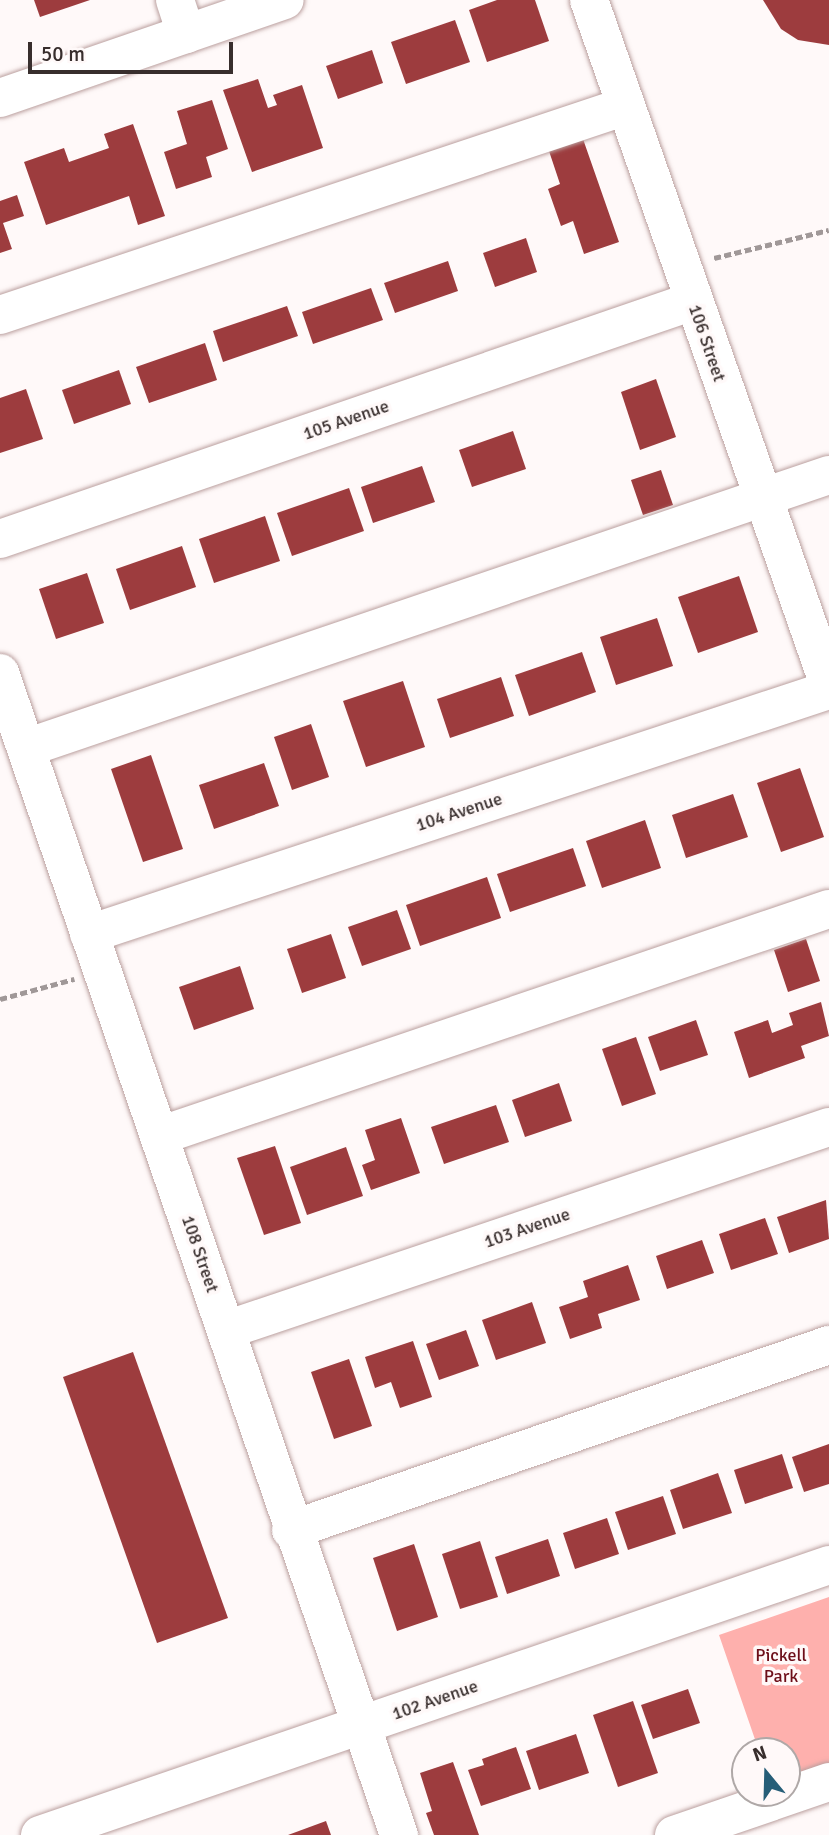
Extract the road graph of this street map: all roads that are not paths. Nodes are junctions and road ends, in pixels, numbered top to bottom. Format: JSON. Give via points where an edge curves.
{"nodes":[{"id":1,"x":285,"y":0,"type":"edge"},
{"id":2,"x":589,"y":0,"type":"edge"},
{"id":3,"x":181,"y":17,"type":"edge"},
{"id":4,"x":0,"y":98,"type":"edge"},
{"id":5,"x":626,"y":106,"type":"junction"},
{"id":6,"x":693,"y":302,"type":"junction"},
{"id":7,"x":0,"y":315,"type":"edge"},
{"id":8,"x":829,"y":475,"type":"edge"},
{"id":9,"x":761,"y":498,"type":"junction"},
{"id":10,"x":0,"y":539,"type":"edge"},
{"id":11,"x":0,"y":673,"type":"edge"},
{"id":12,"x":829,"y":687,"type":"edge"},
{"id":13,"x":26,"y":748,"type":"junction"},
{"id":14,"x":829,"y":909,"type":"edge"},
{"id":15,"x":89,"y":934,"type":"junction"},
{"id":16,"x":829,"y":1127,"type":"edge"},
{"id":17,"x":159,"y":1136,"type":"junction"},
{"id":18,"x":226,"y":1330,"type":"junction"},
{"id":19,"x":829,"y":1345,"type":"edge"},
{"id":20,"x":291,"y":1530,"type":"junction"},
{"id":21,"x":829,"y":1565,"type":"edge"},
{"id":22,"x":361,"y":1726,"type":"junction"},
{"id":23,"x":829,"y":1782,"type":"edge"},
{"id":24,"x":40,"y":1835,"type":"edge"},
{"id":25,"x":399,"y":1835,"type":"edge"},
{"id":26,"x":674,"y":1835,"type":"edge"}],
"edges":[{"from":1,"to":3,"type":"street"},
{"from":2,"to":5,"type":"street","name":"106 Street"},
{"from":3,"to":4,"type":"street"},
{"from":5,"to":6,"type":"street","name":"106 Street"},
{"from":5,"to":7,"type":"street"},
{"from":6,"to":9,"type":"street","name":"106 Street"},
{"from":6,"to":10,"type":"street","name":"105 Avenue"},
{"from":8,"to":9,"type":"street"},
{"from":9,"to":12,"type":"street","name":"106 Street"},
{"from":9,"to":13,"type":"street"},
{"from":11,"to":13,"type":"street","name":"108 Street"},
{"from":12,"to":15,"type":"street","name":"104 Avenue"},
{"from":13,"to":15,"type":"street","name":"108 Street"},
{"from":14,"to":17,"type":"street"},
{"from":15,"to":17,"type":"street","name":"108 Street"},
{"from":16,"to":18,"type":"street","name":"103 Avenue"},
{"from":17,"to":18,"type":"street","name":"108 Street"},
{"from":18,"to":20,"type":"street","name":"108 Street"},
{"from":19,"to":20,"type":"street"},
{"from":20,"to":22,"type":"street","name":"108 Street"},
{"from":21,"to":22,"type":"street","name":"102 Avenue"},
{"from":22,"to":24,"type":"street","name":"102 Avenue"},
{"from":22,"to":25,"type":"street","name":"108 Street"},
{"from":23,"to":26,"type":"street"}]}
